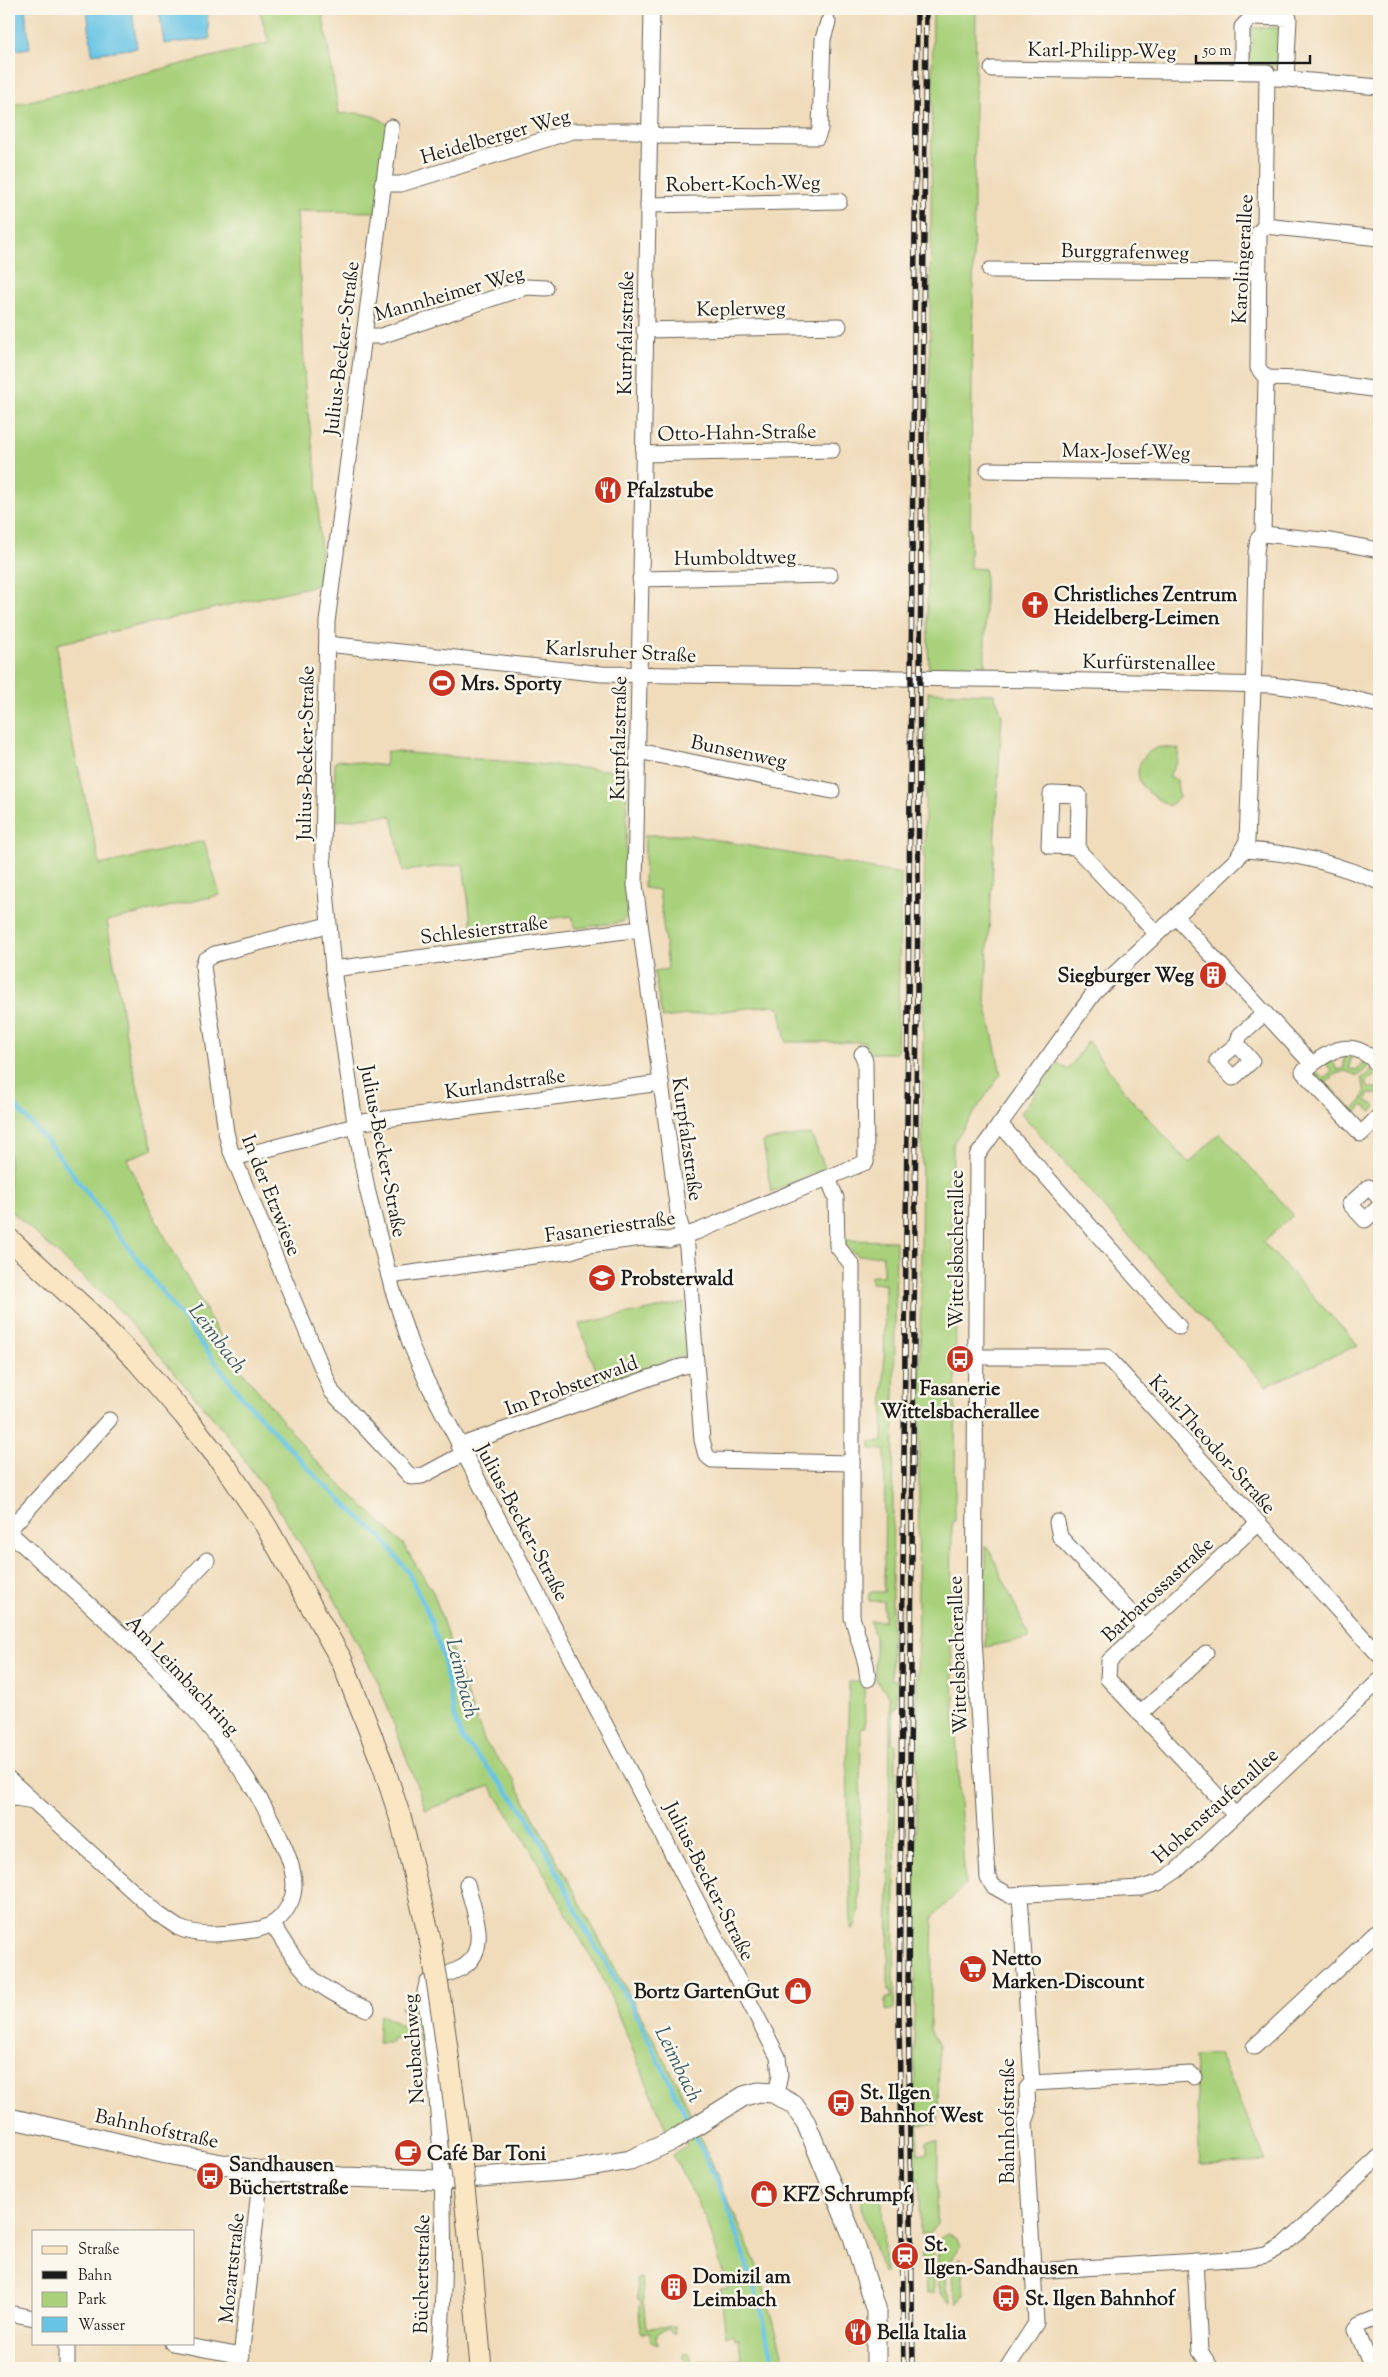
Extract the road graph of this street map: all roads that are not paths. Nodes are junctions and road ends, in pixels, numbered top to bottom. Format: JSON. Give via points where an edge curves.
{"nodes":[{"id":1,"x":652,"y":9,"type":"edge"},
{"id":2,"x":828,"y":22,"type":"dead end"},
{"id":3,"x":992,"y":68,"type":"dead end"},
{"id":4,"x":1242,"y":71,"type":"junction"},
{"id":5,"x":1267,"y":77,"type":"junction"},
{"id":6,"x":1286,"y":78,"type":"junction"},
{"id":7,"x":1379,"y":87,"type":"edge"},
{"id":8,"x":391,"y":127,"type":"dead end"},
{"id":9,"x":649,"y":134,"type":"junction"},
{"id":10,"x":382,"y":184,"type":"junction"},
{"id":11,"x":839,"y":200,"type":"dead end"},
{"id":12,"x":648,"y":205,"type":"junction"},
{"id":13,"x":1266,"y":226,"type":"junction"},
{"id":14,"x":1379,"y":238,"type":"edge"},
{"id":15,"x":990,"y":270,"type":"dead end"},
{"id":16,"x":1259,"y":272,"type":"junction"},
{"id":17,"x":546,"y":288,"type":"dead end"},
{"id":18,"x":839,"y":326,"type":"dead end"},
{"id":19,"x":644,"y":330,"type":"junction"},
{"id":20,"x":364,"y":336,"type":"junction"},
{"id":21,"x":1266,"y":378,"type":"junction"},
{"id":22,"x":1379,"y":390,"type":"edge"},
{"id":23,"x":832,"y":450,"type":"dead end"},
{"id":24,"x":643,"y":454,"type":"junction"},
{"id":25,"x":988,"y":470,"type":"dead end"},
{"id":26,"x":1264,"y":473,"type":"junction"},
{"id":27,"x":1263,"y":534,"type":"junction"},
{"id":28,"x":1379,"y":550,"type":"edge"},
{"id":29,"x":830,"y":575,"type":"dead end"},
{"id":30,"x":640,"y":579,"type":"junction"},
{"id":31,"x":327,"y":644,"type":"junction"},
{"id":32,"x":639,"y":675,"type":"junction"},
{"id":33,"x":915,"y":678,"type":"joint"},
{"id":34,"x":1254,"y":685,"type":"junction"},
{"id":35,"x":1379,"y":705,"type":"edge"},
{"id":36,"x":638,"y":751,"type":"junction"},
{"id":37,"x":832,"y":791,"type":"dead end"},
{"id":38,"x":1077,"y":847,"type":"dead end"},
{"id":39,"x":1243,"y":850,"type":"junction"},
{"id":40,"x":1379,"y":882,"type":"edge"},
{"id":41,"x":1176,"y":917,"type":"junction"},
{"id":42,"x":328,"y":925,"type":"junction"},
{"id":43,"x":640,"y":929,"type":"junction"},
{"id":44,"x":1157,"y":934,"type":"junction"},
{"id":45,"x":333,"y":969,"type":"junction"},
{"id":46,"x":1265,"y":1013,"type":"junction"},
{"id":47,"x":1237,"y":1044,"type":"dead end"},
{"id":48,"x":862,"y":1054,"type":"dead end"},
{"id":49,"x":1312,"y":1064,"type":"junction"},
{"id":50,"x":1379,"y":1066,"type":"edge"},
{"id":51,"x":661,"y":1083,"type":"junction"},
{"id":52,"x":1000,"y":1124,"type":"junction"},
{"id":53,"x":355,"y":1125,"type":"junction"},
{"id":54,"x":1376,"y":1126,"type":"edge"},
{"id":55,"x":234,"y":1158,"type":"junction"},
{"id":56,"x":828,"y":1178,"type":"junction"},
{"id":57,"x":1379,"y":1198,"type":"edge"},
{"id":58,"x":1379,"y":1207,"type":"edge"},
{"id":59,"x":683,"y":1237,"type":"junction"},
{"id":60,"x":9,"y":1239,"type":"edge"},
{"id":61,"x":389,"y":1276,"type":"junction"},
{"id":62,"x":1179,"y":1327,"type":"dead end"},
{"id":63,"x":975,"y":1357,"type":"junction"},
{"id":64,"x":696,"y":1364,"type":"junction"},
{"id":65,"x":109,"y":1420,"type":"dead end"},
{"id":66,"x":461,"y":1450,"type":"junction"},
{"id":67,"x":852,"y":1463,"type":"junction"},
{"id":68,"x":1057,"y":1522,"type":"dead end"},
{"id":69,"x":1258,"y":1523,"type":"junction"},
{"id":70,"x":9,"y":1531,"type":"edge"},
{"id":71,"x":208,"y":1560,"type":"dead end"},
{"id":72,"x":1145,"y":1628,"type":"junction"},
{"id":73,"x":129,"y":1642,"type":"junction"},
{"id":74,"x":1206,"y":1653,"type":"dead end"},
{"id":75,"x":1379,"y":1655,"type":"edge"},
{"id":76,"x":868,"y":1678,"type":"dead end"},
{"id":77,"x":1379,"y":1683,"type":"edge"},
{"id":78,"x":1140,"y":1714,"type":"junction"},
{"id":79,"x":9,"y":1779,"type":"edge"},
{"id":80,"x":9,"y":1799,"type":"edge"},
{"id":81,"x":34,"y":1801,"type":"junction"},
{"id":82,"x":1236,"y":1815,"type":"junction"},
{"id":83,"x":467,"y":1884,"type":"dead end"},
{"id":84,"x":1020,"y":1895,"type":"junction"},
{"id":85,"x":273,"y":1925,"type":"junction"},
{"id":86,"x":1379,"y":1930,"type":"edge"},
{"id":87,"x":367,"y":2009,"type":"dead end"},
{"id":88,"x":1254,"y":2047,"type":"dead end"},
{"id":89,"x":1194,"y":2077,"type":"dead end"},
{"id":90,"x":1032,"y":2083,"type":"junction"},
{"id":91,"x":776,"y":2094,"type":"junction"},
{"id":92,"x":9,"y":2118,"type":"edge"},
{"id":93,"x":1379,"y":2156,"type":"edge"},
{"id":94,"x":261,"y":2171,"type":"junction"},
{"id":95,"x":441,"y":2180,"type":"junction"},
{"id":96,"x":1195,"y":2261,"type":"junction"},
{"id":97,"x":1034,"y":2271,"type":"junction"},
{"id":98,"x":9,"y":2313,"type":"edge"},
{"id":99,"x":1379,"y":2317,"type":"edge"},
{"id":100,"x":32,"y":2318,"type":"edge"},
{"id":101,"x":67,"y":2344,"type":"edge"},
{"id":102,"x":176,"y":2344,"type":"edge"},
{"id":103,"x":241,"y":2362,"type":"edge"},
{"id":104,"x":67,"y":2368,"type":"edge"},
{"id":105,"x":438,"y":2368,"type":"edge"},
{"id":106,"x":481,"y":2368,"type":"edge"},
{"id":107,"x":876,"y":2368,"type":"edge"},
{"id":108,"x":1007,"y":2368,"type":"edge"},
{"id":109,"x":1211,"y":2368,"type":"edge"},
{"id":110,"x":1372,"y":2368,"type":"edge"}],
"edges":[{"from":1,"to":9,"type":"street","name":"Kurpfalzstraße"},
{"from":2,"to":9,"type":"street","name":"Heidelberger Weg","via":[[823,39],[819,137]]},
{"from":3,"to":4,"type":"street","name":"Karl-Philipp-Weg"},
{"from":4,"to":5,"type":"street","via":[[1267,72]]},
{"from":4,"to":6,"type":"street","via":[[1242,27],[1252,17],[1289,18]]},
{"from":5,"to":6,"type":"street"},
{"from":5,"to":13,"type":"street","name":"Karolingerallee"},
{"from":6,"to":7,"type":"street"},
{"from":8,"to":10,"type":"street","name":"Julius-Becker-Straße"},
{"from":9,"to":10,"type":"street","name":"Heidelberger Weg","via":[[573,131],[401,184]]},
{"from":9,"to":12,"type":"street","name":"Kurpfalzstraße"},
{"from":10,"to":20,"type":"street","name":"Julius-Becker-Straße"},
{"from":11,"to":12,"type":"street","name":"Robert-Koch-Weg"},
{"from":12,"to":19,"type":"street","name":"Kurpfalzstraße"},
{"from":13,"to":14,"type":"street"},
{"from":13,"to":16,"type":"street","name":"Karolingerallee","via":[[1260,232]]},
{"from":15,"to":16,"type":"street","name":"Burggrafenweg"},
{"from":16,"to":21,"type":"street","name":"Karolingerallee","via":[[1258,368]]},
{"from":17,"to":20,"type":"street","name":"Mannheimer Weg","via":[[526,287],[381,336]]},
{"from":18,"to":19,"type":"street","name":"Keplerweg"},
{"from":19,"to":24,"type":"street","name":"Kurpfalzstraße"},
{"from":20,"to":31,"type":"street","name":"Julius-Becker-Straße"},
{"from":21,"to":22,"type":"street"},
{"from":21,"to":26,"type":"street","name":"Karolingerallee"},
{"from":23,"to":24,"type":"street","name":"Otto-Hahn-Straße"},
{"from":24,"to":30,"type":"street","name":"Kurpfalzstraße"},
{"from":25,"to":26,"type":"street","name":"Max-Josef-Weg"},
{"from":26,"to":27,"type":"street","name":"Karolingerallee"},
{"from":27,"to":28,"type":"street","via":[[1314,538]]},
{"from":27,"to":34,"type":"street","name":"Karolingerallee","via":[[1256,552]]},
{"from":29,"to":30,"type":"street","name":"Humboldtweg"},
{"from":30,"to":32,"type":"street","name":"Kurpfalzstraße"},
{"from":31,"to":32,"type":"street","name":"Karlsruher Straße","via":[[602,674]]},
{"from":31,"to":42,"type":"street","name":"Julius-Becker-Straße","via":[[323,849]]},
{"from":32,"to":33,"type":"street","name":"Karlsruher Straße"},
{"from":32,"to":36,"type":"street","name":"Kurpfalzstraße"},
{"from":33,"to":34,"type":"street","name":"Kurfürstenallee"},
{"from":34,"to":35,"type":"street","name":"Kurfürstenallee","via":[[1307,689]]},
{"from":34,"to":39,"type":"street","name":"Wittelsbacherallee","via":[[1248,830]]},
{"from":36,"to":37,"type":"street","name":"Bunsenweg"},
{"from":36,"to":43,"type":"street","name":"Kurpfalzstraße","via":[[635,885]]},
{"from":38,"to":44,"type":"street"},
{"from":39,"to":40,"type":"street","via":[[1298,856]]},
{"from":39,"to":41,"type":"street","name":"Wittelsbacherallee"},
{"from":41,"to":44,"type":"street","name":"Wittelsbacherallee"},
{"from":41,"to":46,"type":"street"},
{"from":42,"to":45,"type":"street","name":"Julius-Becker-Straße"},
{"from":42,"to":55,"type":"street","name":"In der Etzwiese","via":[[208,956],[204,962],[226,1138]]},
{"from":43,"to":45,"type":"street","name":"Schlesierstraße"},
{"from":43,"to":51,"type":"street","name":"Kurpfalzstraße"},
{"from":44,"to":52,"type":"street","name":"Wittelsbacherallee","via":[[1094,993]]},
{"from":45,"to":53,"type":"street","name":"Julius-Becker-Straße"},
{"from":46,"to":47,"type":"street","via":[[1240,1035]]},
{"from":46,"to":49,"type":"street"},
{"from":48,"to":56,"type":"street","name":"Fasaneriestraße","via":[[865,1061],[866,1162]]},
{"from":49,"to":50,"type":"street","via":[[1329,1052],[1349,1049],[1365,1054]]},
{"from":49,"to":54,"type":"street","via":[[1302,1072],[1361,1134]]},
{"from":51,"to":53,"type":"street","name":"Kurlandstraße"},
{"from":51,"to":59,"type":"street","name":"Kurpfalzstraße"},
{"from":52,"to":62,"type":"street"},
{"from":52,"to":63,"type":"street","name":"Wittelsbacherallee","via":[[976,1156]]},
{"from":53,"to":55,"type":"street","name":"Kurlandstraße"},
{"from":53,"to":61,"type":"street","name":"Julius-Becker-Straße"},
{"from":55,"to":66,"type":"street","name":"In der Etzwiese","via":[[334,1396],[411,1477],[422,1476]]},
{"from":56,"to":59,"type":"street","name":"Fasaneriestraße"},
{"from":56,"to":67,"type":"street","via":[[836,1198],[837,1246],[852,1264]]},
{"from":57,"to":58,"type":"street","via":[[1369,1187],[1350,1204],[1365,1220]]},
{"from":59,"to":61,"type":"street","name":"Fasaneriestraße","via":[[589,1245],[572,1251]]},
{"from":59,"to":64,"type":"street","name":"Kurpfalzstraße","via":[[687,1251]]},
{"from":60,"to":106,"type":"main road","bridge":true,"via":[[83,1306],[137,1361],[228,1470],[266,1526],[345,1670],[401,1820],[431,1944],[455,2108]]},
{"from":61,"to":66,"type":"street","name":"Julius-Becker-Straße","via":[[416,1358]]},
{"from":63,"to":69,"type":"street","name":"Karl-Theodor-Straße","via":[[1108,1357]]},
{"from":63,"to":84,"type":"street","name":"Wittelsbacherallee","via":[[974,1651],[986,1868],[988,1878],[1000,1892]]},
{"from":64,"to":66,"type":"street","name":"Im Probsterwald","via":[[671,1370]]},
{"from":64,"to":67,"type":"street","name":"Kurpfalzstraße","via":[[702,1440],[706,1455],[712,1460]]},
{"from":65,"to":70,"type":"street"},
{"from":66,"to":91,"type":"street","name":"Julius-Becker-Straße","via":[[778,2056],[780,2075]]},
{"from":67,"to":76,"type":"street","via":[[852,1617]]},
{"from":68,"to":72,"type":"street","via":[[1060,1536]]},
{"from":69,"to":72,"type":"street","name":"Barbarossastraße"},
{"from":69,"to":75,"type":"street","name":"Karl-Theodor-Straße"},
{"from":70,"to":73,"type":"street","name":"Am Leimbachring"},
{"from":71,"to":73,"type":"street"},
{"from":72,"to":78,"type":"street","name":"Barbarossastraße","via":[[1108,1661],[1108,1679]]},
{"from":73,"to":85,"type":"street","name":"Am Leimbachring","via":[[192,1707],[243,1772],[267,1810],[286,1849],[293,1878],[293,1896],[286,1912]]},
{"from":74,"to":78,"type":"street"},
{"from":77,"to":82,"type":"street","name":"Hohenstaufenallee"},
{"from":78,"to":82,"type":"street","name":"Barbarossastraße"},
{"from":79,"to":81,"type":"street"},
{"from":80,"to":81,"type":"street"},
{"from":81,"to":85,"type":"street","via":[[157,1913],[180,1928],[210,1934]]},
{"from":82,"to":84,"type":"street","name":"Hohenstaufenallee","via":[[1176,1871],[1152,1885]]},
{"from":83,"to":95,"type":"street","name":"Neubachweg","via":[[478,1930],[476,1952],[462,1967],[427,1983],[425,1992]]},
{"from":84,"to":90,"type":"street","name":"Bahnhofstraße"},
{"from":85,"to":87,"type":"street","via":[[291,1956],[313,1980],[341,1998]]},
{"from":86,"to":88,"type":"street"},
{"from":89,"to":90,"type":"street","via":[[1191,2074]]},
{"from":90,"to":97,"type":"street","name":"Bahnhofstraße","via":[[1027,2088],[1028,2114],[1025,2122]]},
{"from":91,"to":95,"type":"street","name":"Bahnhofstraße","via":[[748,2095],[652,2152],[630,2160],[515,2176]]},
{"from":91,"to":107,"type":"street","via":[[794,2105],[806,2123],[853,2237],[876,2311]]},
{"from":92,"to":94,"type":"street","name":"Bahnhofstraße","via":[[191,2160]]},
{"from":93,"to":96,"type":"street","via":[[1274,2252],[1258,2257]]},
{"from":94,"to":95,"type":"street","name":"Bahnhofstraße","via":[[324,2177]]},
{"from":94,"to":103,"type":"street","name":"Mozartstraße"},
{"from":95,"to":105,"type":"street","name":"Büchertstraße","via":[[444,2304]]},
{"from":96,"to":97,"type":"street"},
{"from":96,"to":109,"type":"street","via":[[1200,2351]]},
{"from":97,"to":108,"type":"street","name":"Bahnhofstraße","via":[[1036,2323]]},
{"from":98,"to":100,"type":"street"},
{"from":99,"to":110,"type":"street","via":[[1357,2326],[1356,2330]]},
{"from":101,"to":104,"type":"street"},
{"from":102,"to":103,"type":"street"}]}
